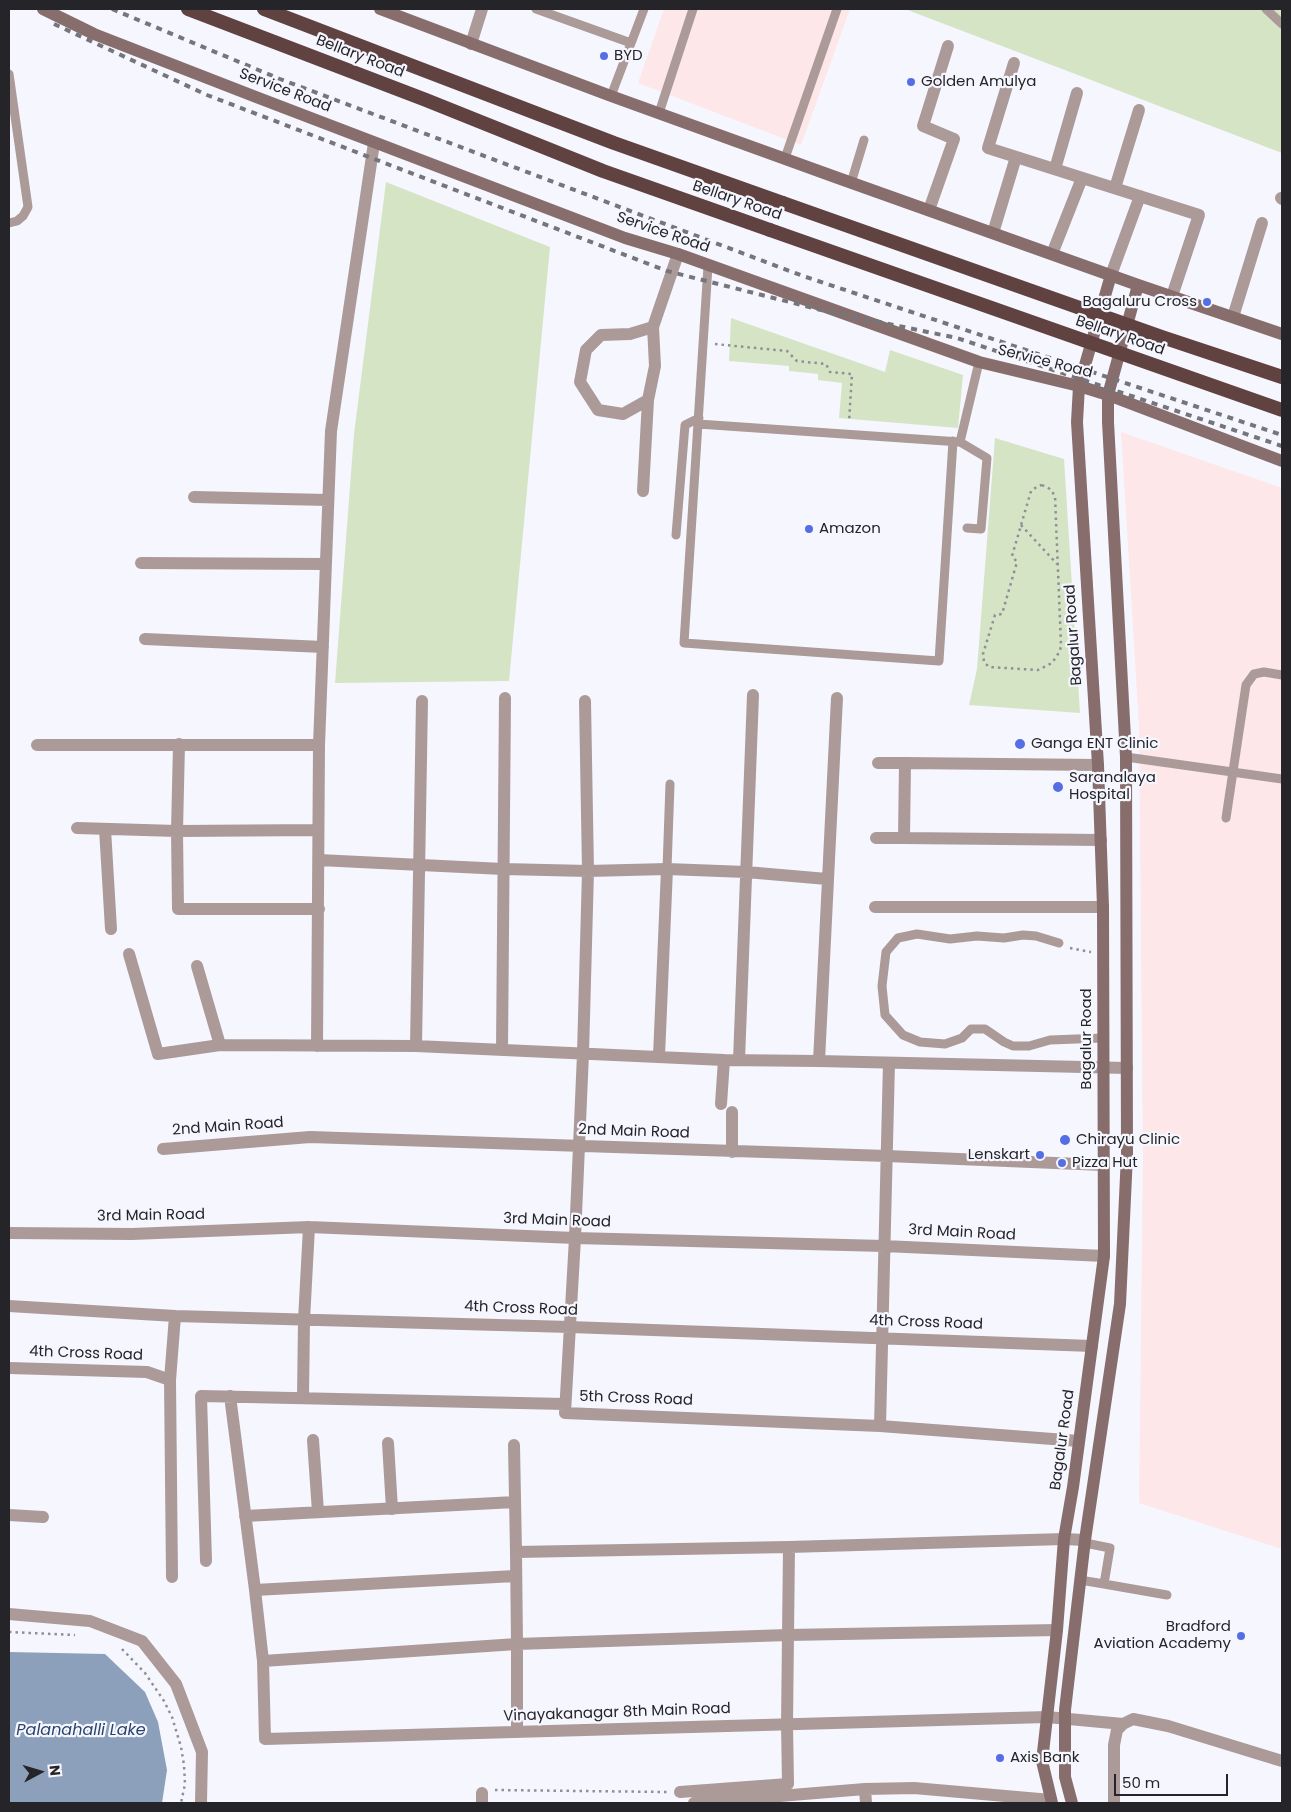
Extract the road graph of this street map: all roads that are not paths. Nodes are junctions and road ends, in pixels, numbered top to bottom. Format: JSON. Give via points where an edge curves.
{"nodes":[{"id":1,"x":43,"y":9,"type":"edge"},
{"id":2,"x":188,"y":9,"type":"edge"},
{"id":3,"x":264,"y":9,"type":"edge"},
{"id":4,"x":380,"y":9,"type":"edge"},
{"id":5,"x":482,"y":9,"type":"edge"},
{"id":6,"x":536,"y":9,"type":"edge"},
{"id":7,"x":644,"y":9,"type":"edge"},
{"id":8,"x":693,"y":9,"type":"edge"},
{"id":9,"x":837,"y":9,"type":"edge"},
{"id":10,"x":1266,"y":9,"type":"edge"},
{"id":11,"x":1282,"y":24,"type":"edge"},
{"id":12,"x":631,"y":43,"type":"junction"},
{"id":13,"x":471,"y":44,"type":"junction"},
{"id":14,"x":948,"y":46,"type":"dead end"},
{"id":15,"x":1014,"y":63,"type":"dead end"},
{"id":16,"x":9,"y":74,"type":"edge"},
{"id":17,"x":1077,"y":93,"type":"dead end"},
{"id":18,"x":611,"y":96,"type":"junction"},
{"id":19,"x":1139,"y":110,"type":"dead end"},
{"id":20,"x":659,"y":113,"type":"junction"},
{"id":21,"x":864,"y":140,"type":"dead end"},
{"id":22,"x":374,"y":143,"type":"junction"},
{"id":23,"x":1016,"y":157,"type":"junction"},
{"id":24,"x":784,"y":158,"type":"junction"},
{"id":25,"x":1055,"y":169,"type":"junction"},
{"id":26,"x":1082,"y":178,"type":"junction"},
{"id":27,"x":851,"y":183,"type":"junction"},
{"id":28,"x":1115,"y":188,"type":"junction"},
{"id":29,"x":1140,"y":196,"type":"junction"},
{"id":30,"x":929,"y":210,"type":"junction"},
{"id":31,"x":9,"y":223,"type":"edge"},
{"id":32,"x":1262,"y":223,"type":"dead end"},
{"id":33,"x":993,"y":233,"type":"junction"},
{"id":34,"x":678,"y":254,"type":"junction"},
{"id":35,"x":1052,"y":254,"type":"junction"},
{"id":36,"x":708,"y":266,"type":"junction"},
{"id":37,"x":1111,"y":275,"type":"junction"},
{"id":38,"x":1138,"y":285,"type":"junction"},
{"id":39,"x":1172,"y":296,"type":"junction"},
{"id":40,"x":1233,"y":317,"type":"junction"},
{"id":41,"x":653,"y":327,"type":"junction"},
{"id":42,"x":1282,"y":334,"type":"edge"},
{"id":43,"x":978,"y":362,"type":"junction"},
{"id":44,"x":1282,"y":377,"type":"edge"},
{"id":45,"x":1079,"y":386,"type":"junction"},
{"id":46,"x":1108,"y":395,"type":"junction"},
{"id":47,"x":648,"y":400,"type":"junction"},
{"id":48,"x":1282,"y":410,"type":"edge"},
{"id":49,"x":698,"y":421,"type":"junction"},
{"id":50,"x":957,"y":442,"type":"junction"},
{"id":51,"x":1282,"y":461,"type":"edge"},
{"id":52,"x":643,"y":491,"type":"dead end"},
{"id":53,"x":194,"y":497,"type":"dead end"},
{"id":54,"x":328,"y":500,"type":"junction"},
{"id":55,"x":967,"y":528,"type":"dead end"},
{"id":56,"x":676,"y":535,"type":"dead end"},
{"id":57,"x":141,"y":563,"type":"dead end"},
{"id":58,"x":325,"y":564,"type":"junction"},
{"id":59,"x":145,"y":640,"type":"dead end"},
{"id":60,"x":323,"y":647,"type":"junction"},
{"id":61,"x":1282,"y":675,"type":"edge"},
{"id":62,"x":753,"y":695,"type":"dead end"},
{"id":63,"x":505,"y":698,"type":"dead end"},
{"id":64,"x":837,"y":698,"type":"dead end"},
{"id":65,"x":585,"y":700,"type":"dead end"},
{"id":66,"x":422,"y":701,"type":"dead end"},
{"id":67,"x":179,"y":744,"type":"junction"},
{"id":68,"x":37,"y":745,"type":"dead end"},
{"id":69,"x":319,"y":745,"type":"junction"},
{"id":70,"x":1126,"y":757,"type":"junction"},
{"id":71,"x":878,"y":763,"type":"dead end"},
{"id":72,"x":905,"y":763,"type":"junction"},
{"id":73,"x":1098,"y":765,"type":"junction"},
{"id":74,"x":1233,"y":772,"type":"junction"},
{"id":75,"x":1282,"y":780,"type":"edge"},
{"id":76,"x":670,"y":784,"type":"dead end"},
{"id":77,"x":1226,"y":818,"type":"dead end"},
{"id":78,"x":77,"y":828,"type":"dead end"},
{"id":79,"x":105,"y":829,"type":"junction"},
{"id":80,"x":318,"y":830,"type":"junction"},
{"id":81,"x":177,"y":831,"type":"junction"},
{"id":82,"x":876,"y":838,"type":"dead end"},
{"id":83,"x":904,"y":838,"type":"junction"},
{"id":84,"x":1101,"y":840,"type":"junction"},
{"id":85,"x":319,"y":860,"type":"junction"},
{"id":86,"x":419,"y":865,"type":"junction"},
{"id":87,"x":503,"y":869,"type":"junction"},
{"id":88,"x":667,"y":869,"type":"junction"},
{"id":89,"x":588,"y":871,"type":"junction"},
{"id":90,"x":746,"y":872,"type":"junction"},
{"id":91,"x":827,"y":879,"type":"junction"},
{"id":92,"x":875,"y":907,"type":"dead end"},
{"id":93,"x":1103,"y":907,"type":"junction"},
{"id":94,"x":318,"y":909,"type":"junction"},
{"id":95,"x":111,"y":929,"type":"dead end"},
{"id":96,"x":1059,"y":943,"type":"road end"},
{"id":97,"x":129,"y":954,"type":"dead end"},
{"id":98,"x":197,"y":966,"type":"dead end"},
{"id":99,"x":1103,"y":1038,"type":"junction"},
{"id":100,"x":220,"y":1045,"type":"junction"},
{"id":101,"x":317,"y":1046,"type":"junction"},
{"id":102,"x":416,"y":1046,"type":"junction"},
{"id":103,"x":502,"y":1050,"type":"junction"},
{"id":104,"x":583,"y":1054,"type":"junction"},
{"id":105,"x":659,"y":1056,"type":"junction"},
{"id":106,"x":724,"y":1060,"type":"junction"},
{"id":107,"x":739,"y":1060,"type":"junction"},
{"id":108,"x":819,"y":1061,"type":"junction"},
{"id":109,"x":889,"y":1063,"type":"junction"},
{"id":110,"x":1103,"y":1068,"type":"junction"},
{"id":111,"x":1127,"y":1068,"type":"junction"},
{"id":112,"x":722,"y":1104,"type":"dead end"},
{"id":113,"x":732,"y":1112,"type":"dead end"},
{"id":114,"x":579,"y":1146,"type":"junction"},
{"id":115,"x":164,"y":1148,"type":"dead end"},
{"id":116,"x":732,"y":1152,"type":"junction"},
{"id":117,"x":887,"y":1156,"type":"junction"},
{"id":118,"x":1104,"y":1165,"type":"junction"},
{"id":119,"x":309,"y":1227,"type":"junction"},
{"id":120,"x":9,"y":1233,"type":"edge"},
{"id":121,"x":575,"y":1238,"type":"junction"},
{"id":122,"x":884,"y":1246,"type":"junction"},
{"id":123,"x":1104,"y":1256,"type":"junction"},
{"id":124,"x":9,"y":1306,"type":"edge"},
{"id":125,"x":176,"y":1316,"type":"junction"},
{"id":126,"x":304,"y":1320,"type":"junction"},
{"id":127,"x":570,"y":1327,"type":"junction"},
{"id":128,"x":882,"y":1338,"type":"junction"},
{"id":129,"x":1092,"y":1346,"type":"junction"},
{"id":130,"x":9,"y":1368,"type":"edge"},
{"id":131,"x":170,"y":1380,"type":"junction"},
{"id":132,"x":230,"y":1396,"type":"junction"},
{"id":133,"x":304,"y":1398,"type":"junction"},
{"id":134,"x":565,"y":1404,"type":"junction"},
{"id":135,"x":880,"y":1426,"type":"junction"},
{"id":136,"x":313,"y":1440,"type":"dead end"},
{"id":137,"x":1079,"y":1441,"type":"junction"},
{"id":138,"x":388,"y":1443,"type":"dead end"},
{"id":139,"x":514,"y":1444,"type":"dead end"},
{"id":140,"x":515,"y":1502,"type":"junction"},
{"id":141,"x":392,"y":1509,"type":"junction"},
{"id":142,"x":318,"y":1512,"type":"junction"},
{"id":143,"x":9,"y":1515,"type":"edge"},
{"id":144,"x":245,"y":1516,"type":"junction"},
{"id":145,"x":43,"y":1517,"type":"dead end"},
{"id":146,"x":1064,"y":1539,"type":"junction"},
{"id":147,"x":1085,"y":1541,"type":"junction"},
{"id":148,"x":789,"y":1547,"type":"junction"},
{"id":149,"x":516,"y":1552,"type":"junction"},
{"id":150,"x":206,"y":1561,"type":"dead end"},
{"id":151,"x":515,"y":1576,"type":"junction"},
{"id":152,"x":172,"y":1577,"type":"dead end"},
{"id":153,"x":1080,"y":1580,"type":"junction"},
{"id":154,"x":1104,"y":1584,"type":"junction"},
{"id":155,"x":255,"y":1590,"type":"junction"},
{"id":156,"x":1167,"y":1595,"type":"dead end"},
{"id":157,"x":9,"y":1614,"type":"edge"},
{"id":158,"x":1057,"y":1630,"type":"junction"},
{"id":159,"x":788,"y":1635,"type":"junction"},
{"id":160,"x":517,"y":1644,"type":"junction"},
{"id":161,"x":263,"y":1662,"type":"junction"},
{"id":162,"x":1047,"y":1717,"type":"junction"},
{"id":163,"x":1065,"y":1720,"type":"junction"},
{"id":164,"x":787,"y":1724,"type":"junction"},
{"id":165,"x":1123,"y":1724,"type":"junction"},
{"id":166,"x":517,"y":1732,"type":"junction"},
{"id":167,"x":1282,"y":1761,"type":"edge"},
{"id":168,"x":866,"y":1789,"type":"junction"},
{"id":169,"x":680,"y":1792,"type":"road end"},
{"id":170,"x":784,"y":1800,"type":"edge"},
{"id":171,"x":1052,"y":1802,"type":"edge"},
{"id":172,"x":201,"y":1803,"type":"edge"},
{"id":173,"x":694,"y":1803,"type":"edge"},
{"id":174,"x":866,"y":1803,"type":"edge"},
{"id":175,"x":1072,"y":1803,"type":"edge"},
{"id":176,"x":1114,"y":1803,"type":"edge"}],
"edges":[{"from":1,"to":22,"type":"main road","name":"Service Road","via":[[82,29]]},
{"from":2,"to":48,"type":"highway","name":"Bellary Road","bridge":true,"via":[[603,172]]},
{"from":3,"to":44,"type":"highway","name":"Bellary Road","bridge":true,"via":[[614,143]]},
{"from":4,"to":13,"type":"main road"},
{"from":5,"to":13,"type":"street"},
{"from":6,"to":12,"type":"lane"},
{"from":7,"to":12,"type":"lane"},
{"from":8,"to":20,"type":"lane"},
{"from":9,"to":24,"type":"lane"},
{"from":10,"to":11,"type":"lane"},
{"from":12,"to":18,"type":"lane"},
{"from":13,"to":18,"type":"main road"},
{"from":14,"to":30,"type":"street","via":[[923,126],[954,139]]},
{"from":15,"to":23,"type":"street","via":[[988,148]]},
{"from":16,"to":31,"type":"lane","via":[[28,207],[23,216]]},
{"from":17,"to":25,"type":"street"},
{"from":18,"to":20,"type":"main road"},
{"from":19,"to":28,"type":"street"},
{"from":20,"to":24,"type":"main road"},
{"from":21,"to":27,"type":"lane"},
{"from":22,"to":34,"type":"main road","name":"Service Road","via":[[625,238]]},
{"from":22,"to":54,"type":"street","via":[[331,431]]},
{"from":23,"to":25,"type":"street"},
{"from":23,"to":33,"type":"street"},
{"from":24,"to":27,"type":"main road"},
{"from":25,"to":26,"type":"street"},
{"from":26,"to":28,"type":"street"},
{"from":26,"to":35,"type":"street"},
{"from":27,"to":30,"type":"main road"},
{"from":28,"to":29,"type":"street"},
{"from":29,"to":37,"type":"street"},
{"from":29,"to":39,"type":"street","via":[[1199,215]]},
{"from":30,"to":33,"type":"main road"},
{"from":32,"to":40,"type":"street"},
{"from":33,"to":35,"type":"main road"},
{"from":34,"to":36,"type":"main road","name":"Service Road"},
{"from":34,"to":41,"type":"street"},
{"from":35,"to":37,"type":"main road"},
{"from":36,"to":43,"type":"main road","name":"Service Road"},
{"from":36,"to":49,"type":"lane"},
{"from":37,"to":38,"type":"main road"},
{"from":37,"to":45,"type":"main road","name":"Bagalur Road"},
{"from":38,"to":39,"type":"main road"},
{"from":38,"to":46,"type":"main road"},
{"from":39,"to":40,"type":"main road"},
{"from":40,"to":42,"type":"main road"},
{"from":41,"to":47,"type":"street","via":[[654,366]]},
{"from":41,"to":47,"type":"street","via":[[630,334],[601,335],[586,350],[580,382],[598,410],[623,414]]},
{"from":43,"to":45,"type":"main road","name":"Service Road"},
{"from":43,"to":50,"type":"lane"},
{"from":45,"to":46,"type":"main road","name":"Service Road"},
{"from":45,"to":73,"type":"main road","name":"Bagalur Road","via":[[1077,422]]},
{"from":46,"to":51,"type":"main road","name":"Service Road"},
{"from":46,"to":70,"type":"main road"},
{"from":47,"to":52,"type":"street"},
{"from":49,"to":50,"type":"lane"},
{"from":49,"to":50,"type":"lane","via":[[684,643],[939,661]]},
{"from":49,"to":56,"type":"lane","via":[[685,425]]},
{"from":50,"to":55,"type":"lane","via":[[987,458],[981,529]]},
{"from":53,"to":54,"type":"street"},
{"from":54,"to":58,"type":"street"},
{"from":57,"to":58,"type":"street"},
{"from":58,"to":60,"type":"street"},
{"from":59,"to":60,"type":"street"},
{"from":60,"to":69,"type":"street"},
{"from":61,"to":74,"type":"lane","via":[[1254,674],[1246,685]]},
{"from":62,"to":90,"type":"street"},
{"from":63,"to":87,"type":"street"},
{"from":64,"to":91,"type":"street"},
{"from":65,"to":89,"type":"street"},
{"from":66,"to":86,"type":"street"},
{"from":67,"to":68,"type":"street"},
{"from":67,"to":69,"type":"street"},
{"from":67,"to":81,"type":"street"},
{"from":69,"to":80,"type":"street"},
{"from":70,"to":74,"type":"lane"},
{"from":70,"to":111,"type":"main road"},
{"from":71,"to":72,"type":"street"},
{"from":72,"to":73,"type":"street"},
{"from":72,"to":83,"type":"street"},
{"from":73,"to":84,"type":"main road","name":"Bagalur Road"},
{"from":74,"to":75,"type":"lane"},
{"from":74,"to":77,"type":"lane"},
{"from":76,"to":88,"type":"lane"},
{"from":78,"to":79,"type":"street"},
{"from":79,"to":81,"type":"street"},
{"from":79,"to":95,"type":"street"},
{"from":80,"to":81,"type":"street"},
{"from":80,"to":85,"type":"street"},
{"from":81,"to":94,"type":"street","via":[[178,909]]},
{"from":82,"to":83,"type":"street"},
{"from":83,"to":84,"type":"street"},
{"from":84,"to":93,"type":"main road","name":"Bagalur Road"},
{"from":85,"to":86,"type":"street"},
{"from":85,"to":94,"type":"street"},
{"from":86,"to":87,"type":"street"},
{"from":86,"to":102,"type":"street"},
{"from":87,"to":89,"type":"street"},
{"from":87,"to":103,"type":"street"},
{"from":88,"to":89,"type":"street"},
{"from":88,"to":90,"type":"street"},
{"from":88,"to":105,"type":"street"},
{"from":89,"to":104,"type":"street"},
{"from":90,"to":91,"type":"street"},
{"from":90,"to":107,"type":"street"},
{"from":91,"to":108,"type":"street"},
{"from":92,"to":93,"type":"street"},
{"from":93,"to":99,"type":"main road","name":"Bagalur Road"},
{"from":94,"to":101,"type":"street"},
{"from":96,"to":99,"type":"lane","via":[[1023,935],[950,939],[917,934],[898,938],[886,952],[882,986],[885,1015],[903,1035],[920,1042],[945,1044],[962,1038],[971,1029],[985,1029],[1013,1046],[1029,1046],[1050,1040]]},
{"from":97,"to":100,"type":"street","via":[[158,1054]]},
{"from":98,"to":100,"type":"street"},
{"from":99,"to":110,"type":"main road","name":"Bagalur Road"},
{"from":100,"to":101,"type":"street"},
{"from":101,"to":102,"type":"street"},
{"from":102,"to":103,"type":"street"},
{"from":103,"to":104,"type":"street"},
{"from":104,"to":105,"type":"street"},
{"from":104,"to":114,"type":"street"},
{"from":105,"to":106,"type":"street"},
{"from":106,"to":107,"type":"street"},
{"from":106,"to":112,"type":"street"},
{"from":107,"to":108,"type":"street"},
{"from":108,"to":109,"type":"street"},
{"from":109,"to":110,"type":"street"},
{"from":109,"to":117,"type":"street"},
{"from":110,"to":111,"type":"street"},
{"from":110,"to":118,"type":"main road","name":"Bagalur Road"},
{"from":111,"to":147,"type":"main road","via":[[1127,1155],[1120,1304]]},
{"from":113,"to":116,"type":"street"},
{"from":114,"to":115,"type":"street","name":"2nd Main Road","via":[[310,1137]]},
{"from":114,"to":116,"type":"street","name":"2nd Main Road"},
{"from":114,"to":121,"type":"street"},
{"from":116,"to":117,"type":"street","name":"2nd Main Road"},
{"from":117,"to":118,"type":"street","name":"2nd Main Road"},
{"from":117,"to":122,"type":"street"},
{"from":118,"to":123,"type":"main road","name":"Bagalur Road"},
{"from":119,"to":120,"type":"street","name":"3rd Main Road","via":[[132,1234]]},
{"from":119,"to":121,"type":"street","name":"3rd Main Road"},
{"from":119,"to":126,"type":"street"},
{"from":121,"to":122,"type":"street","name":"3rd Main Road"},
{"from":121,"to":127,"type":"street"},
{"from":122,"to":123,"type":"street","name":"3rd Main Road"},
{"from":122,"to":128,"type":"street"},
{"from":123,"to":129,"type":"main road","name":"Bagalur Road"},
{"from":124,"to":125,"type":"street","name":"4th Cross Road"},
{"from":125,"to":126,"type":"street","name":"4th Cross Road"},
{"from":125,"to":131,"type":"street"},
{"from":126,"to":127,"type":"street","name":"4th Cross Road"},
{"from":126,"to":133,"type":"street"},
{"from":127,"to":128,"type":"street","name":"4th Cross Road"},
{"from":127,"to":134,"type":"street"},
{"from":128,"to":129,"type":"street","name":"4th Cross Road"},
{"from":128,"to":135,"type":"street"},
{"from":129,"to":137,"type":"main road","name":"Bagalur Road"},
{"from":130,"to":131,"type":"street","name":"4th Cross Road","via":[[147,1372]]},
{"from":131,"to":152,"type":"street"},
{"from":132,"to":133,"type":"street","name":"5th Cross Road"},
{"from":132,"to":144,"type":"street"},
{"from":132,"to":150,"type":"street","name":"5th Cross Road","via":[[201,1396]]},
{"from":133,"to":134,"type":"street","name":"5th Cross Road"},
{"from":134,"to":135,"type":"street","name":"5th Cross Road","via":[[565,1413]]},
{"from":135,"to":137,"type":"street","name":"5th Cross Road"},
{"from":136,"to":142,"type":"street"},
{"from":137,"to":146,"type":"main road","name":"Bagalur Road"},
{"from":138,"to":141,"type":"street"},
{"from":139,"to":140,"type":"street"},
{"from":140,"to":141,"type":"street"},
{"from":140,"to":149,"type":"street"},
{"from":141,"to":142,"type":"street"},
{"from":142,"to":144,"type":"street"},
{"from":143,"to":145,"type":"street"},
{"from":144,"to":155,"type":"street"},
{"from":146,"to":147,"type":"street"},
{"from":146,"to":148,"type":"street"},
{"from":146,"to":158,"type":"main road","name":"Bagalur Road"},
{"from":147,"to":153,"type":"main road"},
{"from":147,"to":154,"type":"lane","via":[[1110,1548]]},
{"from":148,"to":149,"type":"street"},
{"from":148,"to":159,"type":"street"},
{"from":149,"to":151,"type":"street"},
{"from":151,"to":155,"type":"street"},
{"from":151,"to":160,"type":"street"},
{"from":153,"to":154,"type":"lane"},
{"from":153,"to":163,"type":"main road"},
{"from":154,"to":156,"type":"lane"},
{"from":155,"to":161,"type":"street"},
{"from":157,"to":172,"type":"street","via":[[90,1621],[142,1641],[176,1684],[202,1752]]},
{"from":158,"to":159,"type":"street"},
{"from":158,"to":162,"type":"main road","name":"Bagalur Road"},
{"from":159,"to":160,"type":"street"},
{"from":159,"to":164,"type":"street"},
{"from":160,"to":161,"type":"street"},
{"from":160,"to":166,"type":"street"},
{"from":161,"to":166,"type":"street","name":"Vinayakanagar 8th Main Road","via":[[265,1739]]},
{"from":162,"to":163,"type":"street","name":"Vinayakanagar 8th Main Road"},
{"from":162,"to":164,"type":"street","name":"Vinayakanagar 8th Main Road"},
{"from":162,"to":171,"type":"main road","name":"Bagalur Road","via":[[1042,1761]]},
{"from":163,"to":165,"type":"street","name":"Vinayakanagar 8th Main Road"},
{"from":163,"to":175,"type":"main road","via":[[1065,1777]]},
{"from":164,"to":166,"type":"street","name":"Vinayakanagar 8th Main Road"},
{"from":164,"to":169,"type":"street","via":[[788,1784]]},
{"from":165,"to":167,"type":"street","name":"Vinayakanagar 8th Main Road","via":[[1133,1719],[1154,1722]]},
{"from":165,"to":176,"type":"street","via":[[1117,1730],[1114,1745]]},
{"from":168,"to":170,"type":"street"},
{"from":168,"to":171,"type":"street","via":[[914,1788]]},
{"from":168,"to":174,"type":"street"},
{"from":170,"to":173,"type":"street"}]}
